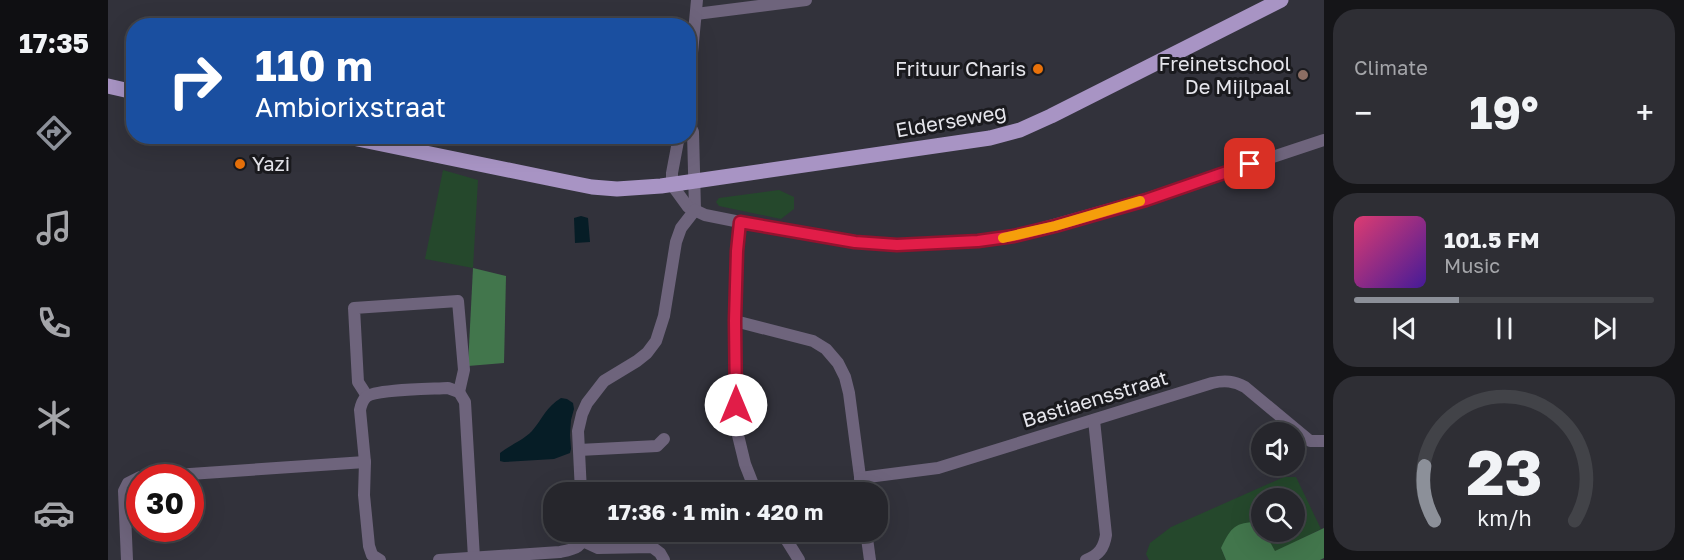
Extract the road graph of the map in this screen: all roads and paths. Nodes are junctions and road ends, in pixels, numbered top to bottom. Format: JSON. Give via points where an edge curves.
{"nodes":[{"id":1,"x":697,"y":0,"type":"edge"},
{"id":2,"x":806,"y":0,"type":"edge"},
{"id":3,"x":1281,"y":0,"type":"edge"},
{"id":4,"x":696,"y":14,"type":"junction"},
{"id":5,"x":696,"y":18,"type":"edge"},
{"id":6,"x":108,"y":86,"type":"edge"},
{"id":7,"x":126,"y":90,"type":"edge"},
{"id":8,"x":1324,"y":140,"type":"edge"},
{"id":9,"x":382,"y":144,"type":"edge"},
{"id":10,"x":677,"y":144,"type":"edge"},
{"id":11,"x":693,"y":144,"type":"edge"},
{"id":12,"x":695,"y":182,"type":"junction"},
{"id":13,"x":672,"y":185,"type":"junction"},
{"id":14,"x":695,"y":210,"type":"junction"},
{"id":15,"x":740,"y":222,"type":"junction"},
{"id":16,"x":735,"y":321,"type":"junction"},
{"id":17,"x":459,"y":392,"type":"junction"},
{"id":18,"x":367,"y":396,"type":"junction"},
{"id":19,"x":1094,"y":420,"type":"junction"},
{"id":20,"x":664,"y":439,"type":"dead end"},
{"id":21,"x":1324,"y":441,"type":"edge"},
{"id":22,"x":579,"y":450,"type":"junction"},
{"id":23,"x":364,"y":462,"type":"junction"},
{"id":24,"x":204,"y":473,"type":"edge"},
{"id":25,"x":860,"y":478,"type":"junction"},
{"id":26,"x":581,"y":482,"type":"edge"},
{"id":27,"x":752,"y":482,"type":"edge"},
{"id":28,"x":861,"y":482,"type":"edge"},
{"id":29,"x":126,"y":487,"type":"edge"},
{"id":30,"x":579,"y":542,"type":"edge"},
{"id":31,"x":590,"y":542,"type":"edge"},
{"id":32,"x":788,"y":542,"type":"edge"},
{"id":33,"x":868,"y":542,"type":"edge"},
{"id":34,"x":561,"y":556,"type":"edge"},
{"id":35,"x":372,"y":558,"type":"edge"},
{"id":36,"x":474,"y":558,"type":"junction"},
{"id":37,"x":127,"y":560,"type":"edge"},
{"id":38,"x":439,"y":560,"type":"edge"},
{"id":39,"x":664,"y":560,"type":"edge"},
{"id":40,"x":799,"y":560,"type":"edge"},
{"id":41,"x":870,"y":560,"type":"edge"},
{"id":42,"x":1086,"y":560,"type":"edge"}],
"edges":[{"from":1,"to":4,"type":"street"},
{"from":2,"to":4,"type":"street"},
{"from":3,"to":12,"type":"main road","name":"Elderseweg","via":[[1051,116],[1005,135]]},
{"from":4,"to":5,"type":"street"},
{"from":6,"to":7,"type":"main road"},
{"from":8,"to":15,"type":"street","via":[[1146,200],[1014,236],[897,245],[855,242]]},
{"from":9,"to":13,"type":"main road","name":"Elderseweg","via":[[592,187]]},
{"from":10,"to":13,"type":"street"},
{"from":11,"to":12,"type":"street"},
{"from":12,"to":13,"type":"main road","name":"Elderseweg"},
{"from":12,"to":14,"type":"street"},
{"from":13,"to":14,"type":"street","via":[[688,207]]},
{"from":14,"to":15,"type":"street"},
{"from":14,"to":22,"type":"street","via":[[676,242],[656,341],[637,361],[604,381],[587,403],[578,431]]},
{"from":15,"to":16,"type":"street"},
{"from":16,"to":25,"type":"street","via":[[813,341],[838,363],[849,393]]},
{"from":16,"to":27,"type":"street","via":[[736,427]]},
{"from":17,"to":18,"type":"street","via":[[448,388]]},
{"from":17,"to":18,"type":"street","via":[[464,370],[458,301],[354,308],[358,382]]},
{"from":17,"to":36,"type":"street","via":[[465,402]]},
{"from":18,"to":23,"type":"street","via":[[360,410]]},
{"from":19,"to":21,"type":"street","name":"Bastiaensstraat","via":[[1226,381],[1245,387],[1310,441]]},
{"from":19,"to":25,"type":"street","name":"Bastiaensstraat","via":[[938,468]]},
{"from":19,"to":42,"type":"street","via":[[1106,535],[1097,555]]},
{"from":20,"to":22,"type":"street","via":[[657,446]]},
{"from":22,"to":26,"type":"street"},
{"from":23,"to":24,"type":"street"},
{"from":23,"to":35,"type":"street"},
{"from":25,"to":28,"type":"street"},
{"from":29,"to":37,"type":"street","via":[[123,491]]},
{"from":30,"to":34,"type":"street"},
{"from":31,"to":39,"type":"street","via":[[598,548],[652,547]]},
{"from":32,"to":40,"type":"street"},
{"from":33,"to":41,"type":"street"},
{"from":34,"to":36,"type":"street"},
{"from":36,"to":38,"type":"street"}]}
